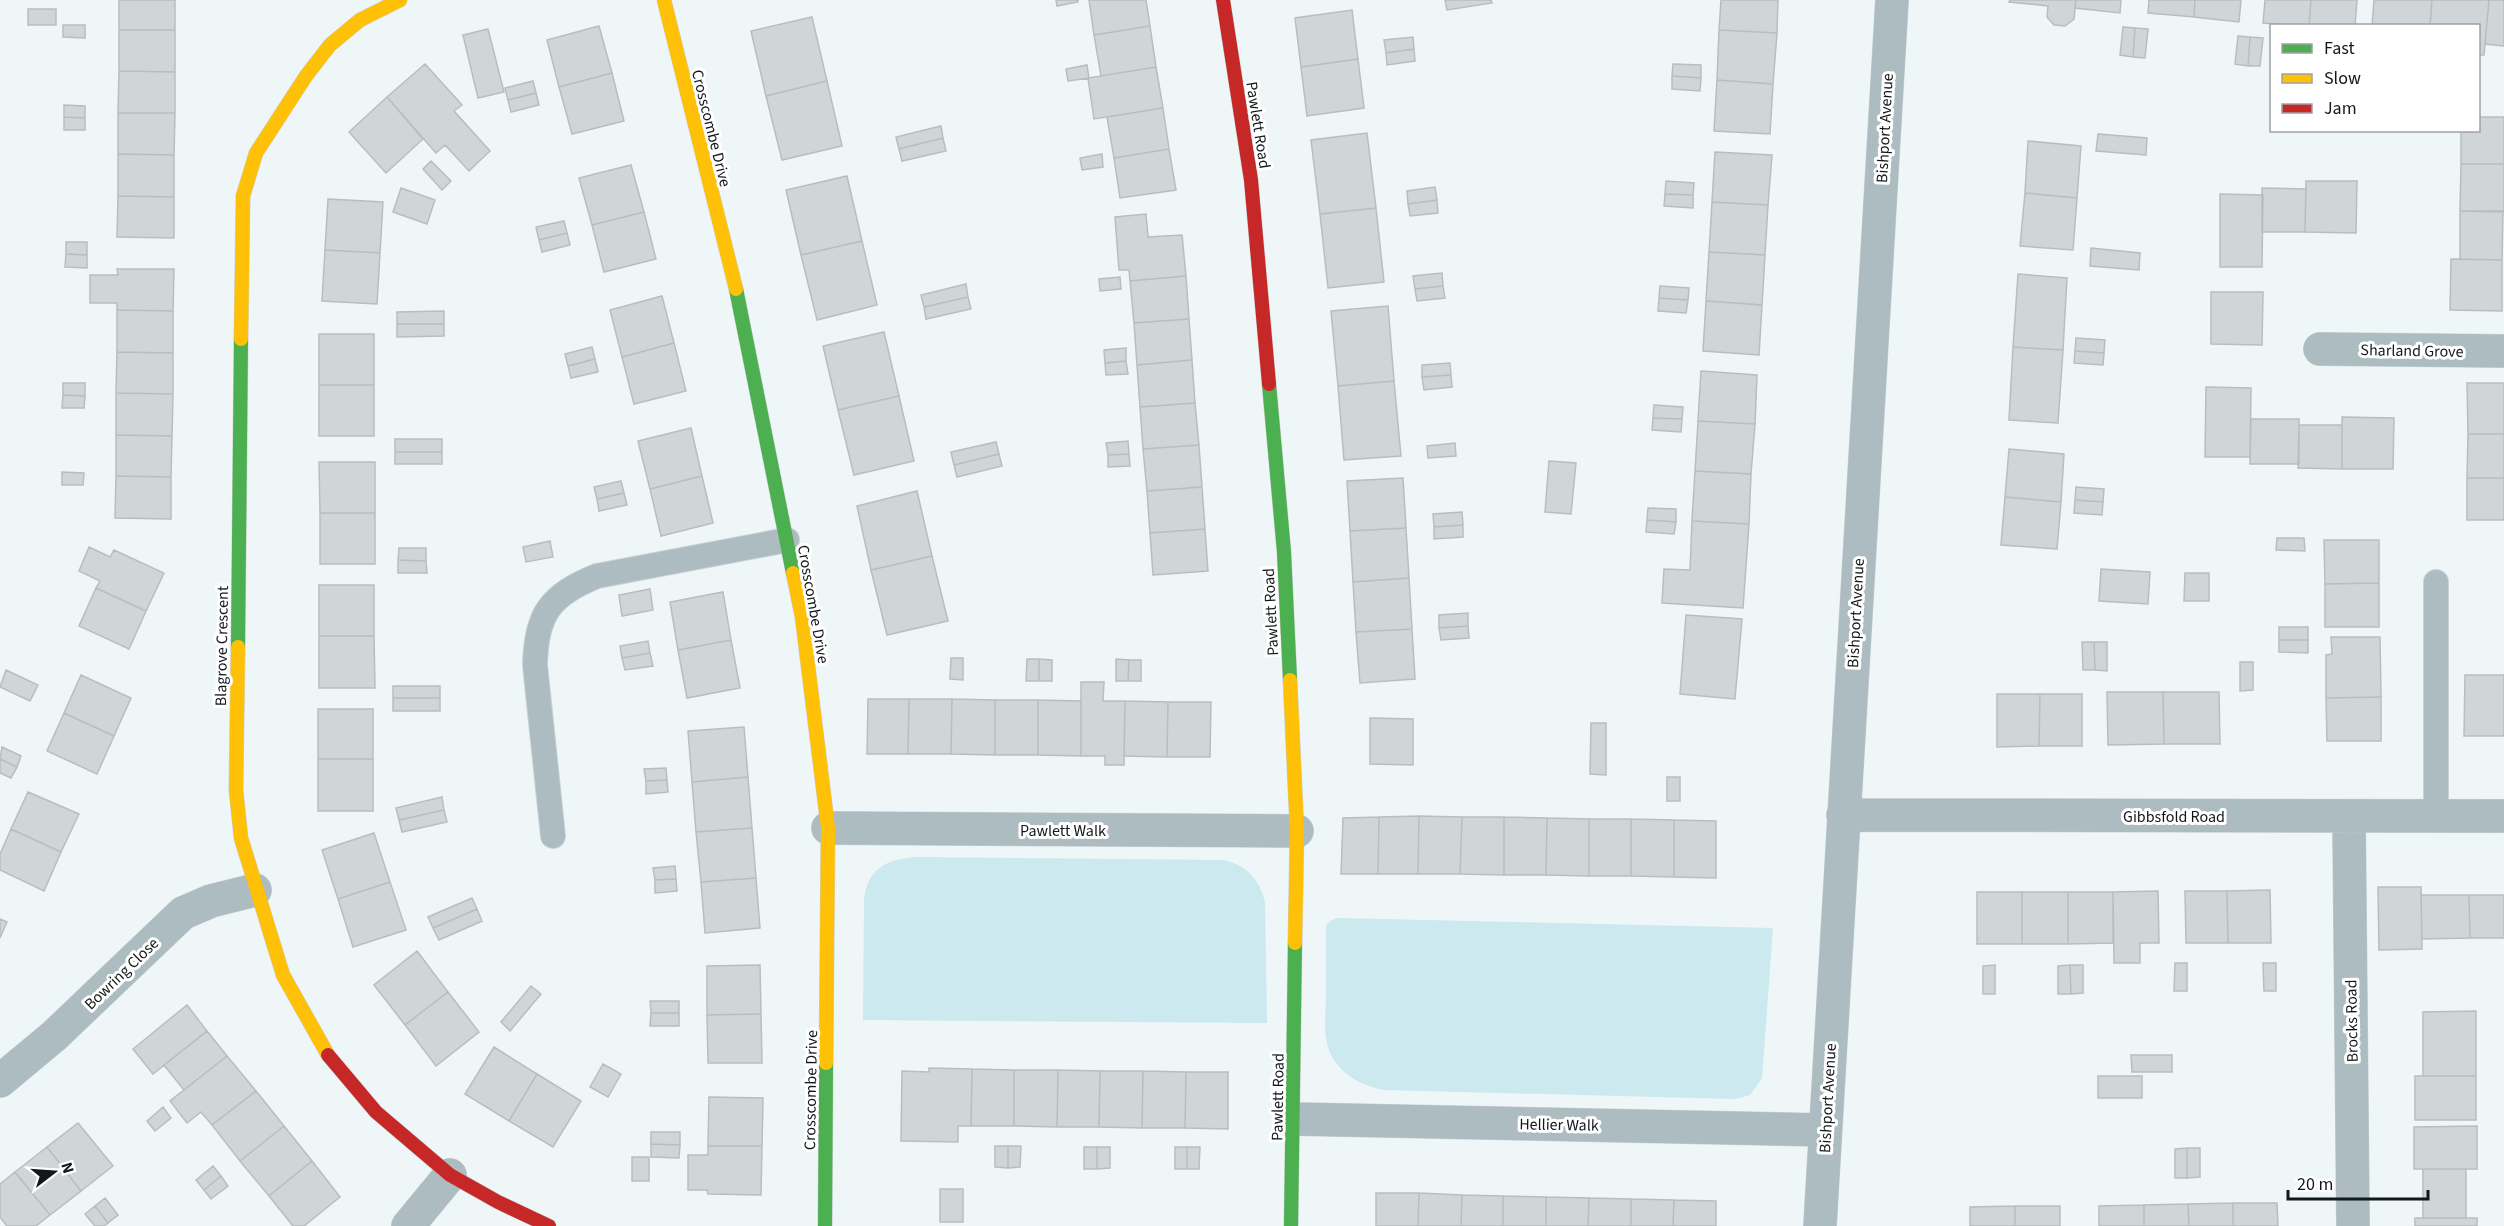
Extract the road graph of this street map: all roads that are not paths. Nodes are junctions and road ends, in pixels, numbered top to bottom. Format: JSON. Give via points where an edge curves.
{"nodes":[{"id":1,"x":400,"y":0,"type":"edge"},
{"id":2,"x":664,"y":0,"type":"edge"},
{"id":3,"x":1223,"y":0,"type":"edge"},
{"id":4,"x":1892,"y":0,"type":"edge"},
{"id":5,"x":2320,"y":349,"type":"dead end"},
{"id":6,"x":2504,"y":351,"type":"edge"},
{"id":7,"x":787,"y":540,"type":"junction"},
{"id":8,"x":2436,"y":582,"type":"dead end"},
{"id":9,"x":1843,"y":815,"type":"junction"},
{"id":10,"x":2349,"y":816,"type":"junction"},
{"id":11,"x":2436,"y":816,"type":"junction"},
{"id":12,"x":2504,"y":816,"type":"edge"},
{"id":13,"x":828,"y":828,"type":"junction"},
{"id":14,"x":1297,"y":831,"type":"junction"},
{"id":15,"x":554,"y":836,"type":"dead end"},
{"id":16,"x":255,"y":890,"type":"junction"},
{"id":17,"x":0,"y":1081,"type":"edge"},
{"id":18,"x":1293,"y":1119,"type":"junction"},
{"id":19,"x":1825,"y":1130,"type":"junction"},
{"id":20,"x":450,"y":1175,"type":"junction"},
{"id":21,"x":408,"y":1226,"type":"edge"},
{"id":22,"x":549,"y":1226,"type":"edge"},
{"id":23,"x":825,"y":1226,"type":"edge"},
{"id":24,"x":1292,"y":1226,"type":"edge"},
{"id":25,"x":1820,"y":1226,"type":"edge"},
{"id":26,"x":2353,"y":1226,"type":"edge"}],
"edges":[{"from":1,"to":16,"type":"street","name":"Blagrove Crescent","via":[[355,24],[326,48],[258,148],[243,196],[236,790],[241,838]]},
{"from":2,"to":7,"type":"street","name":"Crosscombe Drive","via":[[739,303]]},
{"from":3,"to":14,"type":"street","name":"Pawlett Road","via":[[1252,191],[1284,552]]},
{"from":4,"to":9,"type":"street","name":"Bishport Avenue"},
{"from":5,"to":6,"type":"street","name":"Sharland Grove"},
{"from":7,"to":13,"type":"street","name":"Crosscombe Drive","via":[[802,618]]},
{"from":7,"to":15,"type":"lane","via":[[597,576],[574,585],[554,600],[542,619],[535,664]]},
{"from":8,"to":11,"type":"lane"},
{"from":9,"to":10,"type":"street","name":"Gibbsfold Road"},
{"from":9,"to":19,"type":"street","name":"Bishport Avenue"},
{"from":10,"to":11,"type":"street","name":"Gibbsfold Road"},
{"from":10,"to":26,"type":"street","name":"Brocks Road"},
{"from":11,"to":12,"type":"street","name":"Gibbsfold Road"},
{"from":13,"to":14,"type":"street","name":"Pawlett Walk"},
{"from":13,"to":23,"type":"street","name":"Crosscombe Drive"},
{"from":14,"to":18,"type":"street","name":"Pawlett Road"},
{"from":16,"to":17,"type":"street","name":"Bowring Close","via":[[183,913],[54,1036]]},
{"from":16,"to":20,"type":"street","name":"Blagrove Crescent","via":[[283,975],[329,1056],[376,1112]]},
{"from":18,"to":19,"type":"street","name":"Hellier Walk"},
{"from":18,"to":24,"type":"street","name":"Pawlett Road"},
{"from":19,"to":25,"type":"street","name":"Bishport Avenue"},
{"from":20,"to":21,"type":"street"},
{"from":20,"to":22,"type":"street","name":"Blagrove Crescent"}]}
